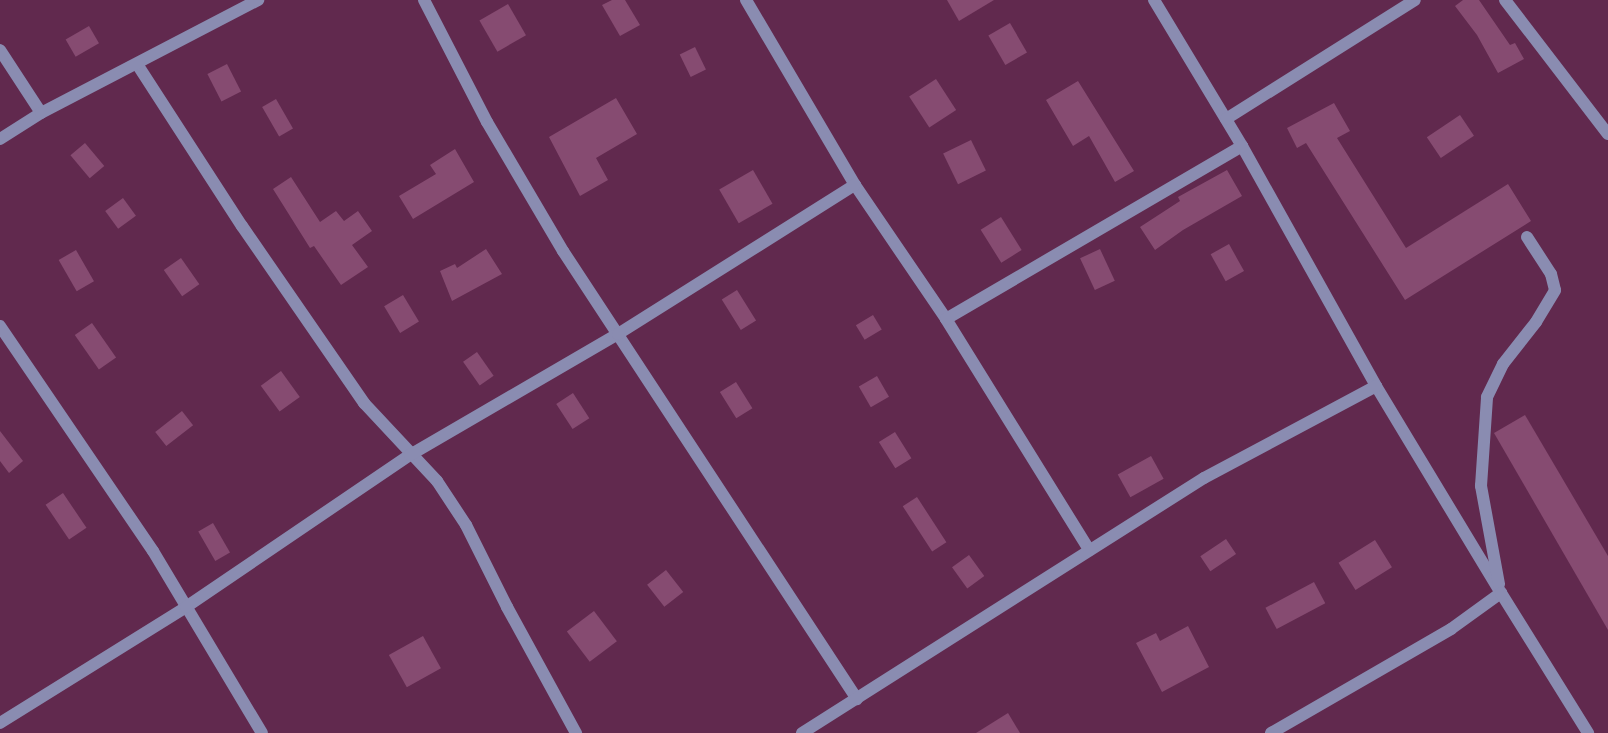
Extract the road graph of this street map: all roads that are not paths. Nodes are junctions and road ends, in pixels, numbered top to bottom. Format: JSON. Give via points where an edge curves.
{"nodes":[{"id":1,"x":258,"y":0,"type":"edge"},
{"id":2,"x":424,"y":0,"type":"edge"},
{"id":3,"x":746,"y":0,"type":"edge"},
{"id":4,"x":1154,"y":0,"type":"edge"},
{"id":5,"x":1415,"y":0,"type":"edge"},
{"id":6,"x":1505,"y":0,"type":"edge"},
{"id":7,"x":0,"y":50,"type":"edge"},
{"id":8,"x":137,"y":64,"type":"junction"},
{"id":9,"x":41,"y":113,"type":"junction"},
{"id":10,"x":1226,"y":119,"type":"junction"},
{"id":11,"x":1608,"y":134,"type":"edge"},
{"id":12,"x":0,"y":139,"type":"edge"},
{"id":13,"x":1242,"y":146,"type":"junction"},
{"id":14,"x":855,"y":185,"type":"junction"},
{"id":15,"x":1527,"y":238,"type":"dead end"},
{"id":16,"x":946,"y":319,"type":"junction"},
{"id":17,"x":0,"y":326,"type":"edge"},
{"id":18,"x":618,"y":334,"type":"junction"},
{"id":19,"x":1376,"y":386,"type":"junction"},
{"id":20,"x":410,"y":455,"type":"junction"},
{"id":21,"x":1089,"y":550,"type":"junction"},
{"id":22,"x":1501,"y":593,"type":"junction"},
{"id":23,"x":186,"y":607,"type":"junction"},
{"id":24,"x":857,"y":698,"type":"junction"},
{"id":25,"x":0,"y":723,"type":"edge"},
{"id":26,"x":262,"y":733,"type":"edge"},
{"id":27,"x":576,"y":733,"type":"edge"},
{"id":28,"x":802,"y":733,"type":"edge"},
{"id":29,"x":1271,"y":733,"type":"edge"},
{"id":30,"x":1588,"y":733,"type":"edge"}],
"edges":[{"from":1,"to":8,"type":"street"},
{"from":2,"to":18,"type":"street","via":[[487,122],[563,251]]},
{"from":3,"to":14,"type":"street"},
{"from":4,"to":10,"type":"street"},
{"from":5,"to":10,"type":"street"},
{"from":6,"to":11,"type":"street"},
{"from":7,"to":9,"type":"street"},
{"from":8,"to":9,"type":"street"},
{"from":8,"to":20,"type":"street","via":[[318,339],[364,404]]},
{"from":9,"to":12,"type":"street"},
{"from":10,"to":13,"type":"street"},
{"from":13,"to":16,"type":"street"},
{"from":13,"to":19,"type":"street"},
{"from":14,"to":16,"type":"street"},
{"from":14,"to":18,"type":"street"},
{"from":15,"to":22,"type":"street","via":[[1551,274],[1555,290],[1536,322],[1502,364],[1487,397],[1481,486]]},
{"from":16,"to":21,"type":"street"},
{"from":17,"to":23,"type":"street","via":[[153,551]]},
{"from":18,"to":20,"type":"street"},
{"from":18,"to":24,"type":"street"},
{"from":19,"to":21,"type":"street","via":[[1204,478]]},
{"from":19,"to":22,"type":"street"},
{"from":20,"to":23,"type":"street"},
{"from":20,"to":27,"type":"street","via":[[437,481],[466,525],[507,608]]},
{"from":21,"to":24,"type":"street"},
{"from":22,"to":29,"type":"street","via":[[1451,629]]},
{"from":22,"to":30,"type":"street"},
{"from":23,"to":25,"type":"street"},
{"from":23,"to":26,"type":"street"},
{"from":24,"to":28,"type":"street"}]}
